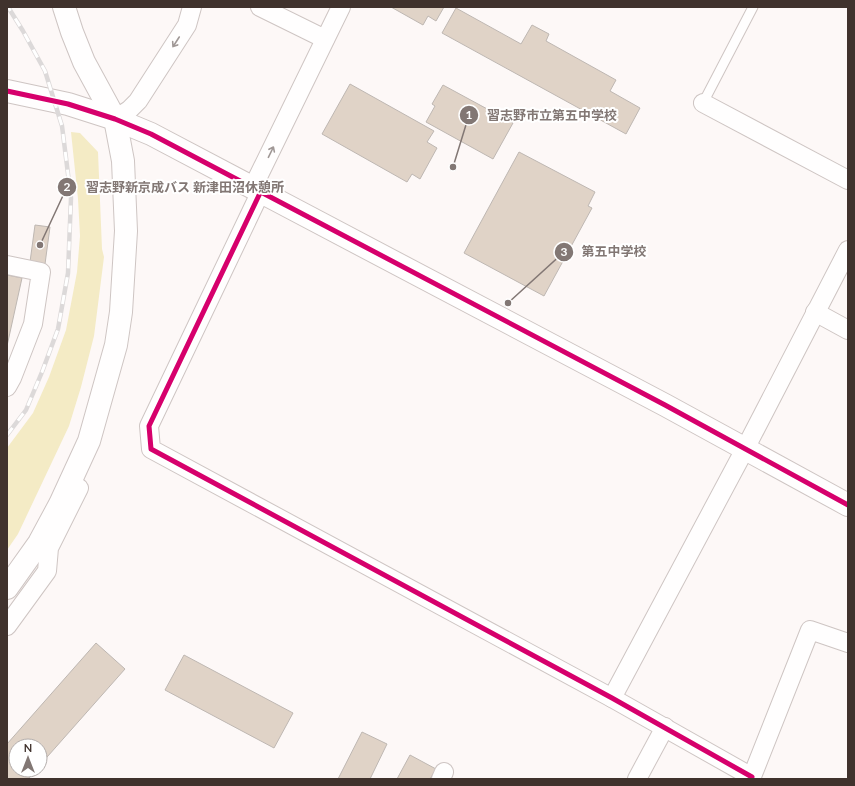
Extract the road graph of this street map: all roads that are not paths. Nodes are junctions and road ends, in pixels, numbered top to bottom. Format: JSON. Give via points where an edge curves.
{"nodes":[{"id":1,"x":64,"y":7,"type":"edge"},
{"id":2,"x":192,"y":7,"type":"edge"},
{"id":3,"x":260,"y":7,"type":"edge"},
{"id":4,"x":341,"y":7,"type":"edge"},
{"id":5,"x":753,"y":7,"type":"edge"},
{"id":6,"x":325,"y":39,"type":"junction"},
{"id":7,"x":7,"y":91,"type":"edge"},
{"id":8,"x":703,"y":103,"type":"joint"},
{"id":9,"x":115,"y":119,"type":"junction"},
{"id":10,"x":848,"y":180,"type":"edge"},
{"id":11,"x":257,"y":189,"type":"junction"},
{"id":12,"x":848,"y":250,"type":"edge"},
{"id":13,"x":7,"y":265,"type":"edge"},
{"id":14,"x":815,"y":312,"type":"junction"},
{"id":15,"x":848,"y":330,"type":"edge"},
{"id":16,"x":9,"y":381,"type":"edge"},
{"id":17,"x":89,"y":441,"type":"junction"},
{"id":18,"x":745,"y":449,"type":"junction"},
{"id":19,"x":848,"y":505,"type":"edge"},
{"id":20,"x":7,"y":588,"type":"edge"},
{"id":21,"x":7,"y":626,"type":"edge"},
{"id":22,"x":848,"y":644,"type":"edge"},
{"id":23,"x":612,"y":698,"type":"junction"},
{"id":24,"x":665,"y":727,"type":"junction"},
{"id":25,"x":752,"y":778,"type":"edge"},
{"id":26,"x":637,"y":779,"type":"edge"}],
"edges":[{"from":1,"to":9,"type":"street","via":[[84,62]]},
{"from":2,"to":9,"type":"street","one_way":true,"via":[[187,25],[138,101]]},
{"from":3,"to":6,"type":"street"},
{"from":4,"to":6,"type":"street"},
{"from":5,"to":8,"type":"lane"},
{"from":11,"to":6,"type":"street","one_way":true},
{"from":7,"to":9,"type":"street","via":[[68,104]]},
{"from":8,"to":10,"type":"street"},
{"from":9,"to":11,"type":"street","via":[[151,134]]},
{"from":9,"to":17,"type":"street","via":[[123,161],[126,231],[124,270],[116,345]]},
{"from":11,"to":18,"type":"street"},
{"from":11,"to":23,"type":"street","via":[[149,426],[152,449]]},
{"from":12,"to":14,"type":"street"},
{"from":13,"to":16,"type":"street","via":[[41,272],[34,324]]},
{"from":14,"to":15,"type":"street"},
{"from":14,"to":18,"type":"street"},
{"from":17,"to":20,"type":"street","via":[[39,543]]},
{"from":17,"to":21,"type":"street","via":[[92,460],[49,548],[46,571]]},
{"from":18,"to":19,"type":"street"},
{"from":18,"to":23,"type":"street"},
{"from":22,"to":25,"type":"street","via":[[810,630]]},
{"from":23,"to":24,"type":"street"},
{"from":24,"to":25,"type":"street"},
{"from":24,"to":26,"type":"street"}]}
